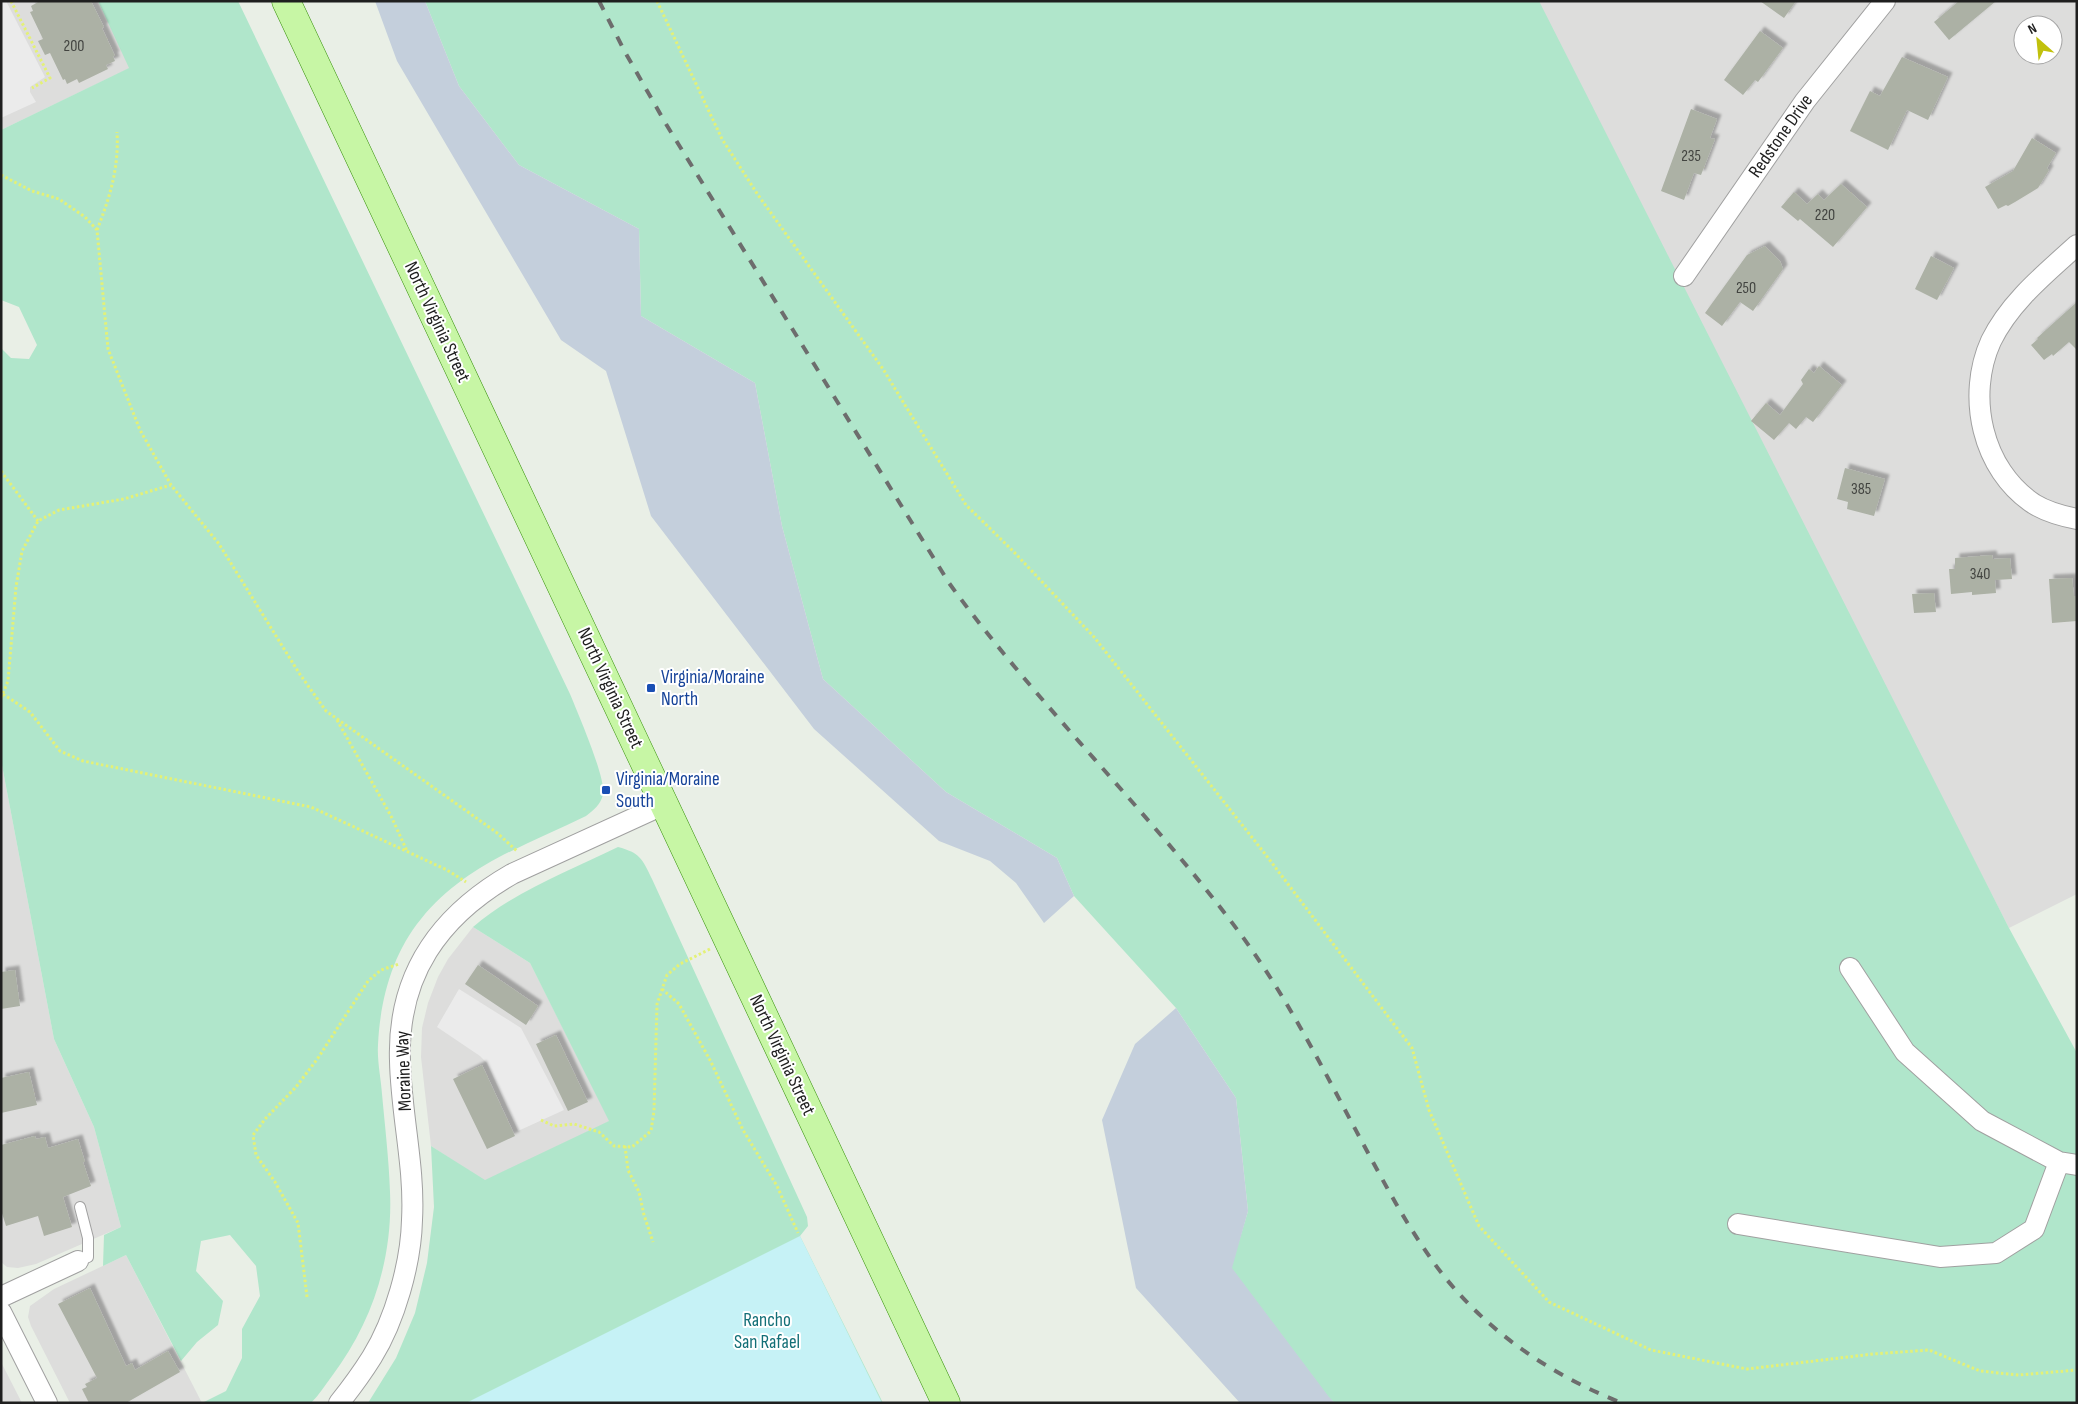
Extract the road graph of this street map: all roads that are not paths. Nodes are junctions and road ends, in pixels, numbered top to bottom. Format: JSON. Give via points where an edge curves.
{"nodes":[{"id":1,"x":286,"y":1,"type":"edge"},
{"id":2,"x":1885,"y":1,"type":"edge"},
{"id":3,"x":2077,"y":245,"type":"edge"},
{"id":4,"x":1684,"y":276,"type":"dead end"},
{"id":5,"x":2077,"y":520,"type":"edge"},
{"id":6,"x":665,"y":804,"type":"junction"},
{"id":7,"x":1850,"y":968,"type":"dead end"},
{"id":8,"x":2068,"y":1163,"type":"edge"},
{"id":9,"x":80,"y":1207,"type":"dead end"},
{"id":10,"x":1738,"y":1224,"type":"dead end"},
{"id":11,"x":78,"y":1261,"type":"joint"},
{"id":12,"x":1,"y":1297,"type":"edge"},
{"id":13,"x":1,"y":1312,"type":"edge"},
{"id":14,"x":47,"y":1403,"type":"edge"},
{"id":15,"x":339,"y":1403,"type":"edge"},
{"id":16,"x":946,"y":1403,"type":"edge"}],
"edges":[{"from":1,"to":6,"type":"main road","name":"North Virginia Street"},
{"from":2,"to":4,"type":"street","name":"Redstone Drive","via":[[1805,101]]},
{"from":3,"to":5,"type":"street","via":[[2008,313],[1981,369],[1979,410],[1986,441],[1999,467],[2015,488],[2034,504]]},
{"from":6,"to":15,"type":"street","name":"Moraine Way","via":[[512,874],[478,895],[446,924],[416,972],[400,1037],[411,1167],[412,1221],[407,1256],[389,1322],[373,1356]]},
{"from":6,"to":16,"type":"main road","name":"North Virginia Street"},
{"from":7,"to":8,"type":"street","via":[[1905,1052],[1982,1121]]},
{"from":8,"to":10,"type":"street","via":[[2034,1229],[1996,1253],[1940,1257]]},
{"from":9,"to":11,"type":"lane","via":[[88,1238],[88,1257]]},
{"from":11,"to":12,"type":"street"},
{"from":13,"to":14,"type":"street"}]}
